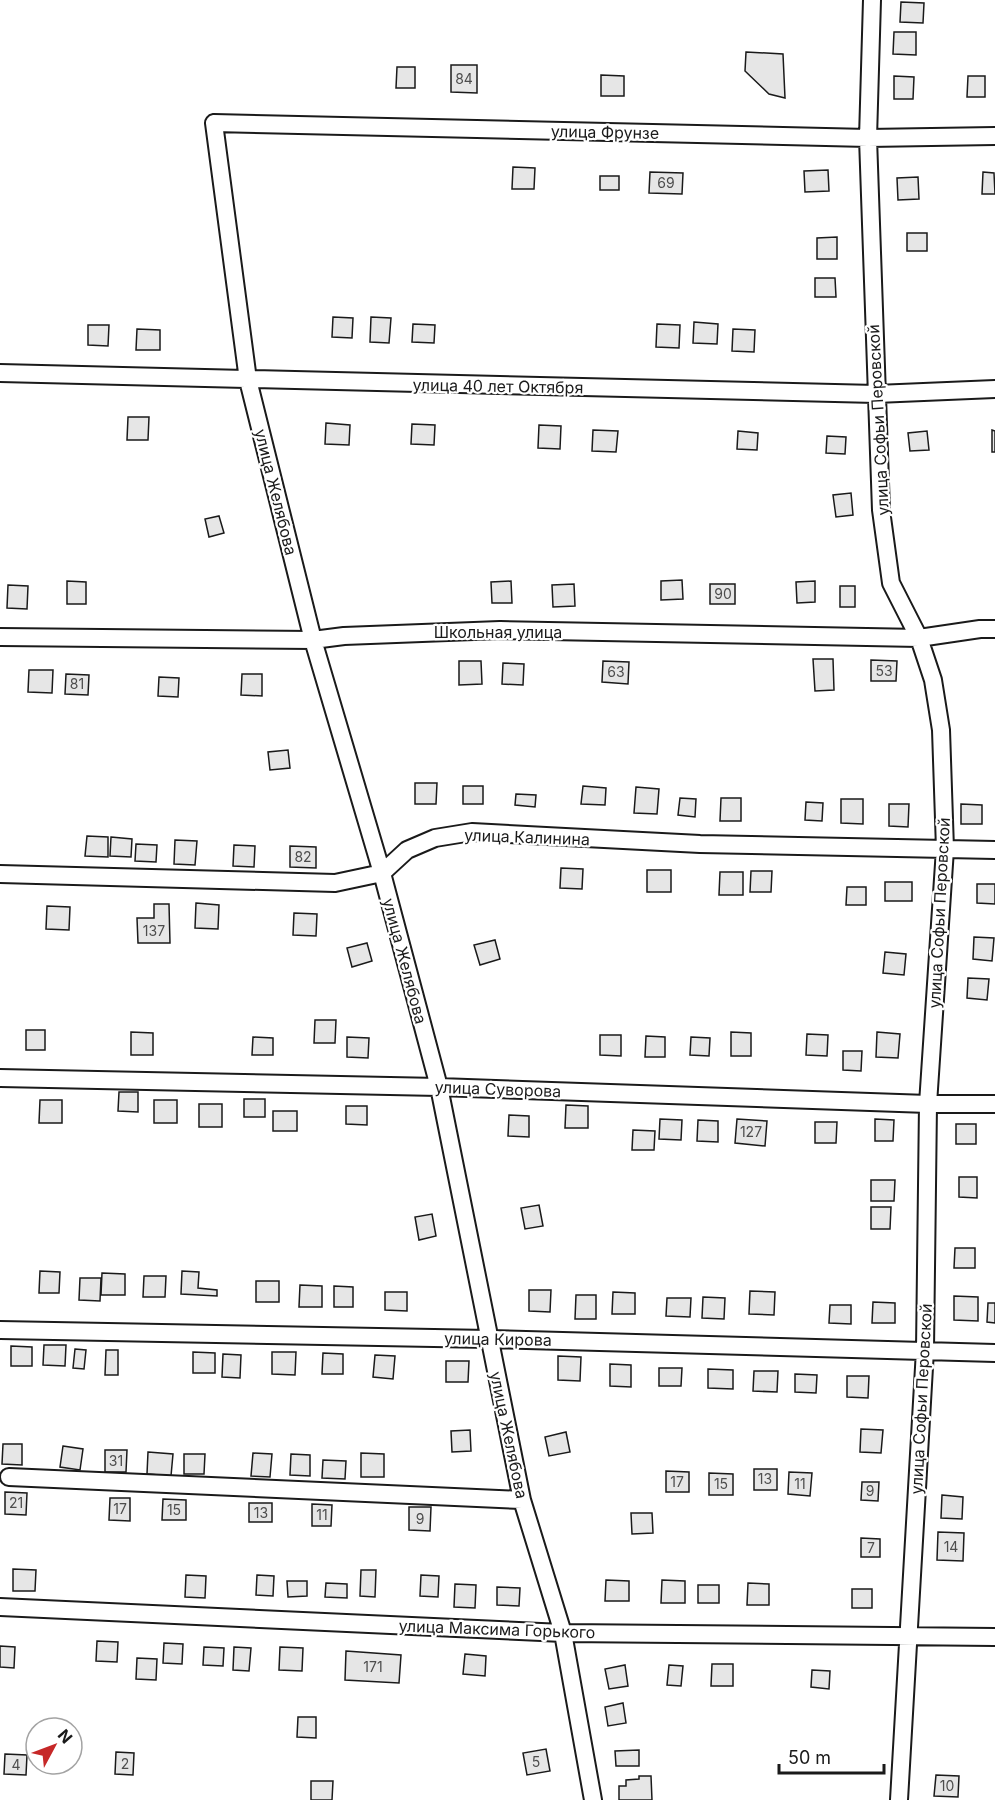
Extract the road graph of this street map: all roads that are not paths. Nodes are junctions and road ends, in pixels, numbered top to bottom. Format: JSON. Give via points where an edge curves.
{"nodes":[{"id":1,"x":872,"y":0,"type":"edge"},
{"id":2,"x":214,"y":123,"type":"joint"},
{"id":3,"x":995,"y":136,"type":"edge"},
{"id":4,"x":868,"y":138,"type":"junction"},
{"id":5,"x":0,"y":373,"type":"edge"},
{"id":6,"x":248,"y":380,"type":"junction"},
{"id":7,"x":995,"y":389,"type":"edge"},
{"id":8,"x":876,"y":394,"type":"junction"},
{"id":9,"x":995,"y":629,"type":"edge"},
{"id":10,"x":0,"y":637,"type":"edge"},
{"id":11,"x":919,"y":638,"type":"junction"},
{"id":12,"x":313,"y":640,"type":"junction"},
{"id":13,"x":945,"y":849,"type":"junction"},
{"id":14,"x":995,"y":850,"type":"edge"},
{"id":15,"x":382,"y":873,"type":"junction"},
{"id":16,"x":0,"y":874,"type":"edge"},
{"id":17,"x":0,"y":1078,"type":"edge"},
{"id":18,"x":439,"y":1087,"type":"junction"},
{"id":19,"x":928,"y":1104,"type":"junction"},
{"id":20,"x":995,"y":1104,"type":"edge"},
{"id":21,"x":0,"y":1330,"type":"edge"},
{"id":22,"x":489,"y":1339,"type":"junction"},
{"id":23,"x":925,"y":1350,"type":"junction"},
{"id":24,"x":995,"y":1353,"type":"edge"},
{"id":25,"x":9,"y":1477,"type":"dead end"},
{"id":26,"x":522,"y":1500,"type":"junction"},
{"id":27,"x":0,"y":1607,"type":"edge"},
{"id":28,"x":563,"y":1633,"type":"junction"},
{"id":29,"x":908,"y":1637,"type":"junction"},
{"id":30,"x":995,"y":1637,"type":"edge"},
{"id":31,"x":593,"y":1800,"type":"edge"},
{"id":32,"x":899,"y":1800,"type":"edge"}],
"edges":[{"from":1,"to":4,"type":"street","name":"улица Софьи Перовской"},
{"from":2,"to":4,"type":"street","name":"улица Фрунзе"},
{"from":2,"to":6,"type":"street","name":"улица Желябова"},
{"from":3,"to":4,"type":"street","name":"улица Фрунзе"},
{"from":4,"to":8,"type":"street","name":"улица Софьи Перовской"},
{"from":5,"to":6,"type":"street","name":"улица 40 лет Октября"},
{"from":6,"to":8,"type":"street","name":"улица 40 лет Октября"},
{"from":6,"to":12,"type":"street","name":"улица Желябова"},
{"from":7,"to":8,"type":"street","name":"улица 40 лет Октября"},
{"from":8,"to":11,"type":"street","name":"улица Софьи Перовской","via":[[881,510],[891,583]]},
{"from":9,"to":11,"type":"street","name":"Школьная улица"},
{"from":10,"to":12,"type":"street","name":"Школьная улица"},
{"from":11,"to":12,"type":"street","name":"Школьная улица","via":[[500,630]]},
{"from":11,"to":13,"type":"street","name":"улица Софьи Перовской","via":[[933,680],[941,730]]},
{"from":12,"to":15,"type":"street","name":"улица Желябова"},
{"from":13,"to":14,"type":"street","name":"улица Калинина"},
{"from":13,"to":15,"type":"street","name":"улица Калинина","via":[[700,844],[472,832],[435,838],[406,850]]},
{"from":13,"to":19,"type":"street","name":"улица Софьи Перовской"},
{"from":15,"to":16,"type":"street","via":[[335,883]]},
{"from":15,"to":18,"type":"street","name":"улица Желябова"},
{"from":17,"to":18,"type":"street","name":"улица Суворова"},
{"from":18,"to":19,"type":"street","name":"улица Суворова"},
{"from":18,"to":22,"type":"street","name":"улица Желябова"},
{"from":19,"to":20,"type":"street","name":"улица Суворова"},
{"from":19,"to":23,"type":"street","name":"улица Софьи Перовской"},
{"from":21,"to":22,"type":"street","name":"улица Кирова"},
{"from":22,"to":23,"type":"street","name":"улица Кирова"},
{"from":22,"to":26,"type":"street","name":"улица Желябова"},
{"from":23,"to":24,"type":"street","name":"улица Кирова"},
{"from":23,"to":29,"type":"street","name":"улица Софьи Перовской"},
{"from":25,"to":26,"type":"street"},
{"from":26,"to":28,"type":"street","name":"улица Желябова"},
{"from":27,"to":28,"type":"street","name":"улица Максима Горького"},
{"from":28,"to":29,"type":"street","name":"улица Максима Горького"},
{"from":28,"to":31,"type":"street","name":"улица Желябова"},
{"from":29,"to":30,"type":"street","name":"улица Максима Горького"},
{"from":29,"to":32,"type":"street","name":"улица Софьи Перовской"}]}
